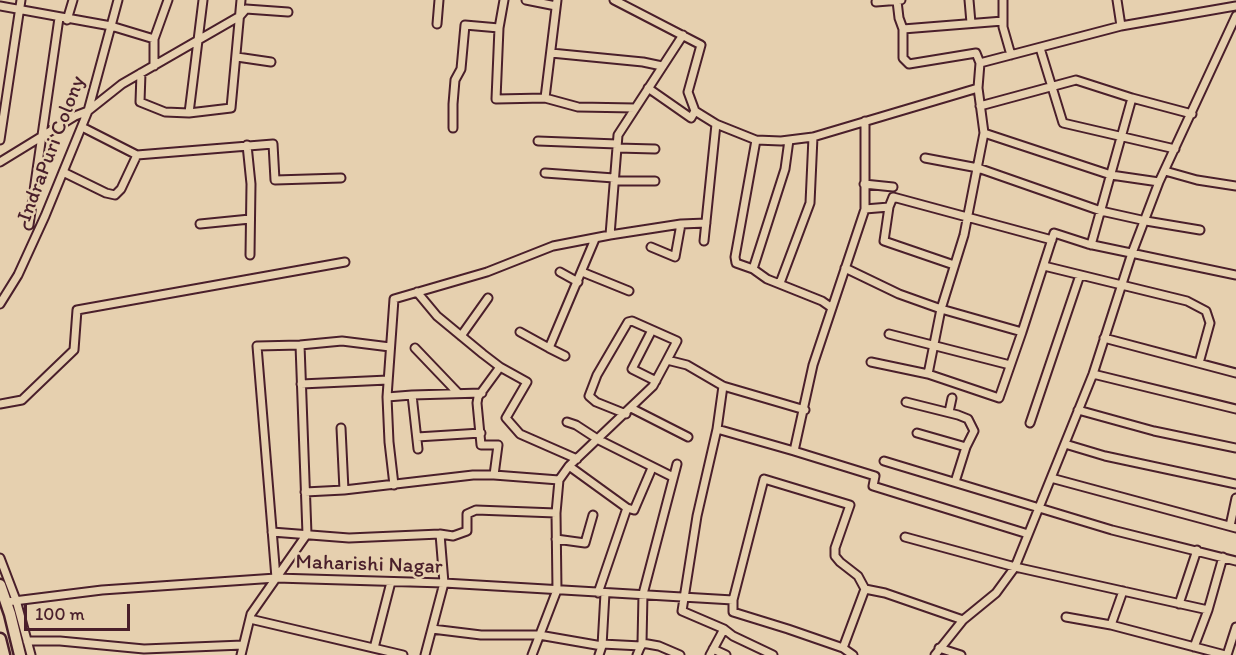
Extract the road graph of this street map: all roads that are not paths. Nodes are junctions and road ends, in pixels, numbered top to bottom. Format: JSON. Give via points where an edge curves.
{"nodes":[{"id":1,"x":21,"y":0,"type":"edge"},
{"id":2,"x":73,"y":0,"type":"edge"},
{"id":3,"x":118,"y":0,"type":"edge"},
{"id":4,"x":168,"y":0,"type":"edge"},
{"id":5,"x":203,"y":0,"type":"edge"},
{"id":6,"x":241,"y":0,"type":"edge"},
{"id":7,"x":439,"y":0,"type":"edge"},
{"id":8,"x":504,"y":0,"type":"edge"},
{"id":9,"x":526,"y":0,"type":"edge"},
{"id":10,"x":614,"y":0,"type":"edge"},
{"id":11,"x":969,"y":0,"type":"edge"},
{"id":12,"x":1003,"y":0,"type":"edge"},
{"id":13,"x":1117,"y":0,"type":"edge"},
{"id":14,"x":1217,"y":0,"type":"edge"},
{"id":15,"x":899,"y":1,"type":"edge"},
{"id":16,"x":876,"y":2,"type":"dead end"},
{"id":17,"x":557,"y":3,"type":"edge"},
{"id":18,"x":0,"y":6,"type":"edge"},
{"id":19,"x":1236,"y":6,"type":"edge"},
{"id":20,"x":1218,"y":9,"type":"junction"},
{"id":21,"x":19,"y":10,"type":"junction"},
{"id":22,"x":288,"y":12,"type":"dead end"},
{"id":23,"x":240,"y":16,"type":"junction"},
{"id":24,"x":1236,"y":16,"type":"edge"},
{"id":25,"x":59,"y":18,"type":"junction"},
{"id":26,"x":67,"y":20,"type":"junction"},
{"id":27,"x":1003,"y":21,"type":"junction"},
{"id":28,"x":971,"y":23,"type":"junction"},
{"id":29,"x":437,"y":24,"type":"dead end"},
{"id":30,"x":111,"y":26,"type":"junction"},
{"id":31,"x":1121,"y":26,"type":"junction"},
{"id":32,"x":499,"y":28,"type":"junction"},
{"id":33,"x":903,"y":29,"type":"junction"},
{"id":34,"x":683,"y":34,"type":"junction"},
{"id":35,"x":154,"y":39,"type":"junction"},
{"id":36,"x":198,"y":40,"type":"junction"},
{"id":37,"x":1040,"y":48,"type":"junction"},
{"id":38,"x":551,"y":53,"type":"junction"},
{"id":39,"x":1011,"y":55,"type":"junction"},
{"id":40,"x":237,"y":57,"type":"junction"},
{"id":41,"x":272,"y":62,"type":"dead end"},
{"id":42,"x":980,"y":63,"type":"junction"},
{"id":43,"x":154,"y":66,"type":"junction"},
{"id":44,"x":662,"y":66,"type":"junction"},
{"id":45,"x":141,"y":73,"type":"junction"},
{"id":46,"x":648,"y":88,"type":"junction"},
{"id":47,"x":978,"y":88,"type":"junction"},
{"id":48,"x":1052,"y":88,"type":"junction"},
{"id":49,"x":545,"y":98,"type":"junction"},
{"id":50,"x":1132,"y":98,"type":"junction"},
{"id":51,"x":980,"y":106,"type":"junction"},
{"id":52,"x":635,"y":108,"type":"junction"},
{"id":53,"x":88,"y":111,"type":"junction"},
{"id":54,"x":695,"y":111,"type":"junction"},
{"id":55,"x":189,"y":113,"type":"junction"},
{"id":56,"x":1192,"y":114,"type":"junction"},
{"id":57,"x":865,"y":121,"type":"junction"},
{"id":58,"x":716,"y":124,"type":"junction"},
{"id":59,"x":82,"y":127,"type":"junction"},
{"id":60,"x":453,"y":128,"type":"dead end"},
{"id":61,"x":984,"y":132,"type":"junction"},
{"id":62,"x":813,"y":137,"type":"junction"},
{"id":63,"x":1123,"y":137,"type":"junction"},
{"id":64,"x":40,"y":138,"type":"junction"},
{"id":65,"x":0,"y":140,"type":"edge"},
{"id":66,"x":756,"y":140,"type":"junction"},
{"id":67,"x":789,"y":140,"type":"junction"},
{"id":68,"x":538,"y":141,"type":"dead end"},
{"id":69,"x":247,"y":145,"type":"junction"},
{"id":70,"x":617,"y":146,"type":"junction"},
{"id":71,"x":655,"y":149,"type":"dead end"},
{"id":72,"x":1175,"y":149,"type":"junction"},
{"id":73,"x":137,"y":155,"type":"junction"},
{"id":74,"x":925,"y":158,"type":"dead end"},
{"id":75,"x":0,"y":162,"type":"edge"},
{"id":76,"x":978,"y":168,"type":"junction"},
{"id":77,"x":1165,"y":171,"type":"junction"},
{"id":78,"x":63,"y":172,"type":"junction"},
{"id":79,"x":545,"y":173,"type":"dead end"},
{"id":80,"x":1111,"y":175,"type":"junction"},
{"id":81,"x":341,"y":178,"type":"dead end"},
{"id":82,"x":614,"y":179,"type":"junction"},
{"id":83,"x":655,"y":181,"type":"dead end"},
{"id":84,"x":1159,"y":183,"type":"junction"},
{"id":85,"x":864,"y":184,"type":"junction"},
{"id":86,"x":1236,"y":186,"type":"edge"},
{"id":87,"x":893,"y":187,"type":"dead end"},
{"id":88,"x":889,"y":207,"type":"junction"},
{"id":89,"x":865,"y":208,"type":"junction"},
{"id":90,"x":1101,"y":212,"type":"junction"},
{"id":91,"x":967,"y":218,"type":"junction"},
{"id":92,"x":250,"y":219,"type":"junction"},
{"id":93,"x":1146,"y":221,"type":"junction"},
{"id":94,"x":706,"y":223,"type":"junction"},
{"id":95,"x":200,"y":224,"type":"dead end"},
{"id":96,"x":681,"y":224,"type":"junction"},
{"id":97,"x":28,"y":225,"type":"dead end"},
{"id":98,"x":1200,"y":230,"type":"dead end"},
{"id":99,"x":610,"y":235,"type":"junction"},
{"id":100,"x":595,"y":239,"type":"junction"},
{"id":101,"x":1052,"y":240,"type":"junction"},
{"id":102,"x":704,"y":241,"type":"dead end"},
{"id":103,"x":1091,"y":245,"type":"junction"},
{"id":104,"x":651,"y":247,"type":"dead end"},
{"id":105,"x":1132,"y":253,"type":"junction"},
{"id":106,"x":250,"y":255,"type":"dead end"},
{"id":107,"x":345,"y":262,"type":"dead end"},
{"id":108,"x":954,"y":265,"type":"junction"},
{"id":109,"x":1044,"y":266,"type":"junction"},
{"id":110,"x":845,"y":268,"type":"junction"},
{"id":111,"x":753,"y":269,"type":"junction"},
{"id":112,"x":560,"y":272,"type":"dead end"},
{"id":113,"x":582,"y":272,"type":"junction"},
{"id":114,"x":1080,"y":275,"type":"junction"},
{"id":115,"x":1236,"y":276,"type":"edge"},
{"id":116,"x":578,"y":282,"type":"junction"},
{"id":117,"x":780,"y":283,"type":"junction"},
{"id":118,"x":1121,"y":286,"type":"junction"},
{"id":119,"x":629,"y":291,"type":"dead end"},
{"id":120,"x":417,"y":292,"type":"junction"},
{"id":121,"x":488,"y":298,"type":"dead end"},
{"id":122,"x":0,"y":304,"type":"edge"},
{"id":123,"x":832,"y":308,"type":"junction"},
{"id":124,"x":941,"y":309,"type":"junction"},
{"id":125,"x":652,"y":330,"type":"junction"},
{"id":126,"x":520,"y":332,"type":"dead end"},
{"id":127,"x":1022,"y":332,"type":"junction"},
{"id":128,"x":889,"y":334,"type":"dead end"},
{"id":129,"x":461,"y":336,"type":"junction"},
{"id":130,"x":1104,"y":339,"type":"junction"},
{"id":131,"x":934,"y":344,"type":"junction"},
{"id":132,"x":300,"y":345,"type":"junction"},
{"id":133,"x":390,"y":346,"type":"junction"},
{"id":134,"x":415,"y":348,"type":"dead end"},
{"id":135,"x":549,"y":348,"type":"junction"},
{"id":136,"x":565,"y":356,"type":"dead end"},
{"id":137,"x":667,"y":360,"type":"junction"},
{"id":138,"x":871,"y":362,"type":"dead end"},
{"id":139,"x":1199,"y":363,"type":"junction"},
{"id":140,"x":1010,"y":365,"type":"junction"},
{"id":141,"x":500,"y":367,"type":"junction"},
{"id":142,"x":1236,"y":373,"type":"edge"},
{"id":143,"x":928,"y":374,"type":"junction"},
{"id":144,"x":1093,"y":374,"type":"junction"},
{"id":145,"x":388,"y":380,"type":"junction"},
{"id":146,"x":656,"y":381,"type":"junction"},
{"id":147,"x":301,"y":384,"type":"junction"},
{"id":148,"x":723,"y":386,"type":"junction"},
{"id":149,"x":458,"y":393,"type":"junction"},
{"id":150,"x":482,"y":393,"type":"junction"},
{"id":151,"x":412,"y":395,"type":"junction"},
{"id":152,"x":387,"y":397,"type":"junction"},
{"id":153,"x":952,"y":398,"type":"dead end"},
{"id":154,"x":906,"y":402,"type":"dead end"},
{"id":155,"x":0,"y":404,"type":"edge"},
{"id":156,"x":1236,"y":409,"type":"edge"},
{"id":157,"x":805,"y":410,"type":"junction"},
{"id":158,"x":1078,"y":410,"type":"junction"},
{"id":159,"x":628,"y":411,"type":"junction"},
{"id":160,"x":949,"y":412,"type":"junction"},
{"id":161,"x":567,"y":422,"type":"dead end"},
{"id":162,"x":1030,"y":423,"type":"dead end"},
{"id":163,"x":342,"y":428,"type":"dead end"},
{"id":164,"x":717,"y":429,"type":"junction"},
{"id":165,"x":481,"y":433,"type":"junction"},
{"id":166,"x":917,"y":433,"type":"dead end"},
{"id":167,"x":688,"y":436,"type":"dead end"},
{"id":168,"x":417,"y":437,"type":"junction"},
{"id":169,"x":599,"y":440,"type":"junction"},
{"id":170,"x":1065,"y":444,"type":"junction"},
{"id":171,"x":966,"y":447,"type":"junction"},
{"id":172,"x":1236,"y":448,"type":"edge"},
{"id":173,"x":418,"y":449,"type":"dead end"},
{"id":174,"x":794,"y":451,"type":"junction"},
{"id":175,"x":578,"y":459,"type":"junction"},
{"id":176,"x":884,"y":461,"type":"dead end"},
{"id":177,"x":677,"y":464,"type":"dead end"},
{"id":178,"x":569,"y":466,"type":"junction"},
{"id":179,"x":652,"y":468,"type":"junction"},
{"id":180,"x":494,"y":475,"type":"junction"},
{"id":181,"x":673,"y":477,"type":"junction"},
{"id":182,"x":1051,"y":478,"type":"junction"},
{"id":183,"x":559,"y":480,"type":"junction"},
{"id":184,"x":956,"y":482,"type":"junction"},
{"id":185,"x":1236,"y":484,"type":"edge"},
{"id":186,"x":394,"y":485,"type":"junction"},
{"id":187,"x":344,"y":490,"type":"junction"},
{"id":188,"x":305,"y":492,"type":"junction"},
{"id":189,"x":1236,"y":498,"type":"edge"},
{"id":190,"x":627,"y":508,"type":"junction"},
{"id":191,"x":1039,"y":508,"type":"junction"},
{"id":192,"x":556,"y":513,"type":"junction"},
{"id":193,"x":593,"y":515,"type":"dead end"},
{"id":194,"x":1233,"y":527,"type":"edge"},
{"id":195,"x":272,"y":532,"type":"junction"},
{"id":196,"x":308,"y":534,"type":"junction"},
{"id":197,"x":440,"y":534,"type":"junction"},
{"id":198,"x":1028,"y":534,"type":"junction"},
{"id":199,"x":905,"y":537,"type":"dead end"},
{"id":200,"x":556,"y":539,"type":"junction"},
{"id":201,"x":1197,"y":550,"type":"junction"},
{"id":202,"x":1223,"y":557,"type":"junction"},
{"id":203,"x":0,"y":558,"type":"edge"},
{"id":204,"x":1236,"y":561,"type":"edge"},
{"id":205,"x":1015,"y":567,"type":"junction"},
{"id":206,"x":276,"y":578,"type":"junction"},
{"id":207,"x":391,"y":582,"type":"junction"},
{"id":208,"x":444,"y":584,"type":"junction"},
{"id":209,"x":0,"y":585,"type":"edge"},
{"id":210,"x":557,"y":590,"type":"junction"},
{"id":211,"x":866,"y":590,"type":"junction"},
{"id":212,"x":1123,"y":591,"type":"junction"},
{"id":213,"x":602,"y":593,"type":"junction"},
{"id":214,"x":643,"y":594,"type":"junction"},
{"id":215,"x":684,"y":597,"type":"junction"},
{"id":216,"x":733,"y":600,"type":"junction"},
{"id":217,"x":10,"y":601,"type":"junction"},
{"id":218,"x":1179,"y":604,"type":"junction"},
{"id":219,"x":1209,"y":610,"type":"junction"},
{"id":220,"x":1066,"y":617,"type":"dead end"},
{"id":221,"x":250,"y":619,"type":"junction"},
{"id":222,"x":963,"y":621,"type":"junction"},
{"id":223,"x":1111,"y":625,"type":"junction"},
{"id":224,"x":1236,"y":627,"type":"edge"},
{"id":225,"x":432,"y":629,"type":"junction"},
{"id":226,"x":724,"y":629,"type":"junction"},
{"id":227,"x":539,"y":635,"type":"junction"},
{"id":228,"x":0,"y":639,"type":"edge"},
{"id":229,"x":27,"y":641,"type":"junction"},
{"id":230,"x":243,"y":645,"type":"junction"},
{"id":231,"x":602,"y":645,"type":"junction"},
{"id":232,"x":642,"y":645,"type":"junction"},
{"id":233,"x":1194,"y":647,"type":"junction"},
{"id":234,"x":374,"y":648,"type":"junction"},
{"id":235,"x":843,"y":648,"type":"junction"},
{"id":236,"x":712,"y":652,"type":"edge"},
{"id":237,"x":937,"y":652,"type":"edge"},
{"id":238,"x":4,"y":655,"type":"edge"},
{"id":239,"x":20,"y":655,"type":"edge"},
{"id":240,"x":31,"y":655,"type":"edge"},
{"id":241,"x":240,"y":655,"type":"edge"},
{"id":242,"x":403,"y":655,"type":"edge"},
{"id":243,"x":424,"y":655,"type":"edge"},
{"id":244,"x":532,"y":655,"type":"edge"},
{"id":245,"x":599,"y":655,"type":"edge"},
{"id":246,"x":637,"y":655,"type":"edge"},
{"id":247,"x":680,"y":655,"type":"edge"},
{"id":248,"x":726,"y":655,"type":"edge"},
{"id":249,"x":773,"y":655,"type":"edge"},
{"id":250,"x":854,"y":655,"type":"edge"},
{"id":251,"x":961,"y":655,"type":"edge"},
{"id":252,"x":1226,"y":655,"type":"edge"}],
"edges":[{"from":1,"to":21,"type":"street"},
{"from":2,"to":26,"type":"street"},
{"from":3,"to":30,"type":"street","name":"IndraPuri Colony"},
{"from":4,"to":35,"type":"street"},
{"from":5,"to":36,"type":"street"},
{"from":6,"to":23,"type":"street"},
{"from":7,"to":29,"type":"street"},
{"from":8,"to":32,"type":"street"},
{"from":9,"to":17,"type":"street"},
{"from":10,"to":34,"type":"street"},
{"from":11,"to":28,"type":"street"},
{"from":12,"to":27,"type":"street"},
{"from":13,"to":31,"type":"street"},
{"from":14,"to":20,"type":"street"},
{"from":15,"to":16,"type":"street"},
{"from":15,"to":33,"type":"street"},
{"from":17,"to":38,"type":"street"},
{"from":18,"to":21,"type":"street"},
{"from":19,"to":20,"type":"street"},
{"from":20,"to":31,"type":"street"},
{"from":21,"to":25,"type":"street"},
{"from":21,"to":65,"type":"street"},
{"from":22,"to":23,"type":"street","via":[[246,9]]},
{"from":23,"to":36,"type":"street"},
{"from":23,"to":40,"type":"street"},
{"from":24,"to":56,"type":"street"},
{"from":25,"to":26,"type":"street"},
{"from":25,"to":64,"type":"street"},
{"from":26,"to":30,"type":"street"},
{"from":27,"to":28,"type":"street"},
{"from":27,"to":39,"type":"street"},
{"from":28,"to":33,"type":"street"},
{"from":30,"to":35,"type":"street"},
{"from":30,"to":53,"type":"street","name":"IndraPuri Colony"},
{"from":31,"to":37,"type":"street"},
{"from":32,"to":49,"type":"street","via":[[496,99]]},
{"from":32,"to":60,"type":"street","via":[[465,25]]},
{"from":33,"to":42,"type":"street","via":[[903,58],[909,64],[976,53]]},
{"from":34,"to":44,"type":"street"},
{"from":34,"to":54,"type":"street","via":[[701,45],[688,92]]},
{"from":35,"to":43,"type":"street"},
{"from":36,"to":43,"type":"street"},
{"from":36,"to":55,"type":"street"},
{"from":37,"to":39,"type":"street"},
{"from":37,"to":48,"type":"street"},
{"from":38,"to":44,"type":"street"},
{"from":38,"to":49,"type":"street"},
{"from":39,"to":42,"type":"street"},
{"from":40,"to":41,"type":"street"},
{"from":40,"to":55,"type":"street","via":[[231,108]]},
{"from":42,"to":47,"type":"street"},
{"from":43,"to":45,"type":"street"},
{"from":44,"to":46,"type":"street"},
{"from":45,"to":53,"type":"street"},
{"from":45,"to":55,"type":"street","via":[[140,102],[165,112]]},
{"from":46,"to":52,"type":"street"},
{"from":46,"to":54,"type":"street","via":[[691,118]]},
{"from":47,"to":51,"type":"street"},
{"from":47,"to":57,"type":"street"},
{"from":48,"to":50,"type":"street","via":[[1076,80]]},
{"from":48,"to":51,"type":"street"},
{"from":48,"to":63,"type":"street","via":[[1063,123]]},
{"from":49,"to":52,"type":"street","via":[[578,107]]},
{"from":50,"to":56,"type":"street"},
{"from":50,"to":63,"type":"street"},
{"from":51,"to":61,"type":"street"},
{"from":52,"to":70,"type":"street","via":[[618,135]]},
{"from":53,"to":59,"type":"street","name":"IndraPuri Colony"},
{"from":53,"to":64,"type":"street"},
{"from":54,"to":58,"type":"street"},
{"from":56,"to":72,"type":"street"},
{"from":57,"to":62,"type":"street"},
{"from":57,"to":85,"type":"street"},
{"from":58,"to":66,"type":"street"},
{"from":58,"to":94,"type":"street"},
{"from":59,"to":73,"type":"street"},
{"from":59,"to":78,"type":"street","name":"IndraPuri Colony"},
{"from":61,"to":76,"type":"street"},
{"from":61,"to":80,"type":"street"},
{"from":62,"to":67,"type":"street"},
{"from":62,"to":117,"type":"street","via":[[810,203]]},
{"from":63,"to":72,"type":"street"},
{"from":63,"to":80,"type":"street"},
{"from":64,"to":75,"type":"street"},
{"from":64,"to":97,"type":"street"},
{"from":66,"to":67,"type":"street"},
{"from":66,"to":111,"type":"street","via":[[735,257],[736,263]]},
{"from":67,"to":111,"type":"street","via":[[785,169]]},
{"from":68,"to":70,"type":"street"},
{"from":69,"to":73,"type":"street"},
{"from":69,"to":81,"type":"street","via":[[273,144],[275,180]]},
{"from":69,"to":92,"type":"street","via":[[252,184]]},
{"from":70,"to":71,"type":"street"},
{"from":70,"to":82,"type":"street"},
{"from":72,"to":77,"type":"street"},
{"from":73,"to":78,"type":"street","via":[[122,189],[115,195]]},
{"from":74,"to":76,"type":"street"},
{"from":76,"to":90,"type":"street"},
{"from":76,"to":91,"type":"street"},
{"from":77,"to":84,"type":"street"},
{"from":77,"to":86,"type":"street"},
{"from":78,"to":122,"type":"street","name":"IndraPuri Colony","via":[[18,275]]},
{"from":79,"to":82,"type":"street"},
{"from":80,"to":84,"type":"street"},
{"from":80,"to":90,"type":"street"},
{"from":82,"to":83,"type":"street"},
{"from":82,"to":99,"type":"street"},
{"from":84,"to":93,"type":"street"},
{"from":85,"to":87,"type":"street"},
{"from":85,"to":89,"type":"street"},
{"from":88,"to":89,"type":"street"},
{"from":88,"to":91,"type":"street","via":[[893,197]]},
{"from":88,"to":108,"type":"street","via":[[884,241]]},
{"from":89,"to":110,"type":"street"},
{"from":90,"to":93,"type":"street"},
{"from":90,"to":103,"type":"street"},
{"from":91,"to":101,"type":"street"},
{"from":91,"to":108,"type":"street"},
{"from":92,"to":95,"type":"street"},
{"from":92,"to":106,"type":"street"},
{"from":93,"to":98,"type":"street"},
{"from":93,"to":105,"type":"street"},
{"from":94,"to":96,"type":"street"},
{"from":94,"to":102,"type":"street"},
{"from":96,"to":99,"type":"street"},
{"from":96,"to":104,"type":"street","via":[[675,257]]},
{"from":99,"to":100,"type":"street"},
{"from":100,"to":113,"type":"street"},
{"from":100,"to":120,"type":"street","via":[[553,246],[487,272]]},
{"from":101,"to":103,"type":"street","via":[[1054,232]]},
{"from":101,"to":109,"type":"street"},
{"from":103,"to":105,"type":"street"},
{"from":105,"to":115,"type":"street"},
{"from":105,"to":118,"type":"street"},
{"from":107,"to":155,"type":"street","via":[[77,310],[74,350],[22,400]]},
{"from":108,"to":124,"type":"street"},
{"from":109,"to":114,"type":"street"},
{"from":109,"to":127,"type":"street"},
{"from":110,"to":123,"type":"street"},
{"from":110,"to":124,"type":"street","via":[[898,294]]},
{"from":111,"to":117,"type":"street"},
{"from":112,"to":116,"type":"street"},
{"from":113,"to":116,"type":"street"},
{"from":113,"to":119,"type":"street"},
{"from":114,"to":118,"type":"street"},
{"from":114,"to":162,"type":"street"},
{"from":116,"to":135,"type":"street"},
{"from":117,"to":123,"type":"street"},
{"from":118,"to":130,"type":"street"},
{"from":118,"to":139,"type":"street","via":[[1186,301],[1206,311],[1210,323]]},
{"from":120,"to":129,"type":"street"},
{"from":120,"to":133,"type":"street","via":[[394,299]]},
{"from":121,"to":129,"type":"street"},
{"from":123,"to":157,"type":"street","via":[[813,365]]},
{"from":124,"to":127,"type":"street"},
{"from":124,"to":131,"type":"street"},
{"from":125,"to":137,"type":"street","via":[[677,341]]},
{"from":125,"to":146,"type":"street","via":[[632,369]]},
{"from":125,"to":159,"type":"street","via":[[628,322],[589,396],[596,402]]},
{"from":126,"to":135,"type":"street"},
{"from":127,"to":140,"type":"street"},
{"from":128,"to":131,"type":"street"},
{"from":129,"to":141,"type":"street"},
{"from":130,"to":139,"type":"street"},
{"from":130,"to":144,"type":"street"},
{"from":131,"to":140,"type":"street"},
{"from":131,"to":143,"type":"street"},
{"from":132,"to":133,"type":"street","via":[[342,341]]},
{"from":132,"to":147,"type":"street"},
{"from":132,"to":195,"type":"street","via":[[257,346]]},
{"from":133,"to":145,"type":"street"},
{"from":134,"to":149,"type":"street"},
{"from":135,"to":136,"type":"street"},
{"from":137,"to":146,"type":"street"},
{"from":137,"to":148,"type":"street","via":[[687,365]]},
{"from":138,"to":143,"type":"street"},
{"from":139,"to":142,"type":"street"},
{"from":140,"to":143,"type":"street","via":[[999,398]]},
{"from":141,"to":150,"type":"street"},
{"from":141,"to":175,"type":"street","via":[[527,382],[506,418],[520,434]]},
{"from":144,"to":156,"type":"street"},
{"from":144,"to":158,"type":"street"},
{"from":145,"to":147,"type":"street"},
{"from":145,"to":152,"type":"street"},
{"from":146,"to":159,"type":"street"},
{"from":147,"to":188,"type":"street"},
{"from":148,"to":157,"type":"street"},
{"from":148,"to":164,"type":"street"},
{"from":149,"to":150,"type":"street"},
{"from":149,"to":151,"type":"street"},
{"from":150,"to":165,"type":"street","via":[[477,403]]},
{"from":151,"to":152,"type":"street"},
{"from":151,"to":168,"type":"street"},
{"from":152,"to":186,"type":"street"},
{"from":153,"to":160,"type":"street"},
{"from":154,"to":160,"type":"street"},
{"from":157,"to":174,"type":"street"},
{"from":158,"to":170,"type":"street"},
{"from":158,"to":172,"type":"street"},
{"from":159,"to":167,"type":"street"},
{"from":159,"to":169,"type":"street"},
{"from":160,"to":171,"type":"street","via":[[968,419],[974,430]]},
{"from":161,"to":169,"type":"street"},
{"from":163,"to":187,"type":"street"},
{"from":164,"to":174,"type":"street"},
{"from":164,"to":215,"type":"street"},
{"from":165,"to":168,"type":"street"},
{"from":165,"to":180,"type":"street","via":[[482,445],[498,445]]},
{"from":166,"to":171,"type":"street"},
{"from":168,"to":173,"type":"street"},
{"from":169,"to":175,"type":"street"},
{"from":169,"to":179,"type":"street"},
{"from":170,"to":182,"type":"street"},
{"from":170,"to":185,"type":"street"},
{"from":171,"to":184,"type":"street"},
{"from":174,"to":198,"type":"street","via":[[875,476],[873,486]]},
{"from":175,"to":178,"type":"street"},
{"from":176,"to":184,"type":"street"},
{"from":177,"to":181,"type":"street"},
{"from":178,"to":183,"type":"street"},
{"from":178,"to":190,"type":"street"},
{"from":179,"to":181,"type":"street"},
{"from":179,"to":190,"type":"street","via":[[634,510]]},
{"from":180,"to":183,"type":"street"},
{"from":180,"to":186,"type":"street"},
{"from":181,"to":214,"type":"street"},
{"from":182,"to":191,"type":"street"},
{"from":182,"to":194,"type":"street"},
{"from":183,"to":192,"type":"street"},
{"from":184,"to":191,"type":"street"},
{"from":186,"to":187,"type":"street"},
{"from":187,"to":188,"type":"street"},
{"from":188,"to":196,"type":"street"},
{"from":189,"to":194,"type":"street"},
{"from":190,"to":213,"type":"street"},
{"from":191,"to":198,"type":"street"},
{"from":191,"to":201,"type":"street"},
{"from":192,"to":197,"type":"street","via":[[476,510],[467,514],[467,531],[453,536]]},
{"from":192,"to":200,"type":"street"},
{"from":193,"to":200,"type":"street","via":[[585,543]]},
{"from":195,"to":196,"type":"street"},
{"from":195,"to":206,"type":"street"},
{"from":196,"to":197,"type":"street"},
{"from":196,"to":206,"type":"street"},
{"from":197,"to":208,"type":"street"},
{"from":198,"to":205,"type":"street"},
{"from":199,"to":205,"type":"street"},
{"from":200,"to":210,"type":"street"},
{"from":201,"to":202,"type":"street"},
{"from":201,"to":218,"type":"street"},
{"from":202,"to":204,"type":"street"},
{"from":202,"to":219,"type":"street"},
{"from":203,"to":217,"type":"street"},
{"from":205,"to":212,"type":"street"},
{"from":205,"to":222,"type":"street","via":[[996,593]]},
{"from":206,"to":207,"type":"street","name":"Maharishi Nagar"},
{"from":206,"to":217,"type":"street","name":"Maharishi Nagar","via":[[102,590]]},
{"from":206,"to":221,"type":"street"},
{"from":207,"to":208,"type":"street","name":"Maharishi Nagar"},
{"from":207,"to":234,"type":"street"},
{"from":208,"to":210,"type":"street","name":"Maharishi Nagar"},
{"from":208,"to":225,"type":"street"},
{"from":209,"to":217,"type":"highway"},
{"from":210,"to":213,"type":"street","name":"Maharishi Nagar"},
{"from":210,"to":227,"type":"street"},
{"from":211,"to":216,"type":"street","via":[[858,576],[835,556],[850,505],[764,479]]},
{"from":211,"to":222,"type":"street","via":[[885,592]]},
{"from":211,"to":235,"type":"street"},
{"from":212,"to":218,"type":"street"},
{"from":212,"to":223,"type":"street"},
{"from":213,"to":214,"type":"street","name":"Maharishi Nagar"},
{"from":213,"to":231,"type":"street"},
{"from":214,"to":215,"type":"street","name":"Maharishi Nagar"},
{"from":214,"to":232,"type":"street"},
{"from":215,"to":216,"type":"street","name":"Maharishi Nagar"},
{"from":215,"to":226,"type":"street","via":[[682,611]]},
{"from":216,"to":235,"type":"street","via":[[733,612]]},
{"from":217,"to":229,"type":"street"},
{"from":217,"to":239,"type":"highway"},
{"from":218,"to":219,"type":"street"},
{"from":219,"to":233,"type":"street"},
{"from":220,"to":223,"type":"street"},
{"from":221,"to":230,"type":"street"},
{"from":221,"to":234,"type":"street"},
{"from":222,"to":237,"type":"street"},
{"from":223,"to":233,"type":"street"},
{"from":224,"to":252,"type":"street"},
{"from":225,"to":227,"type":"street","via":[[481,635]]},
{"from":225,"to":243,"type":"street"},
{"from":226,"to":236,"type":"street"},
{"from":226,"to":249,"type":"street"},
{"from":227,"to":231,"type":"street"},
{"from":227,"to":244,"type":"street"},
{"from":228,"to":238,"type":"highway"},
{"from":229,"to":230,"type":"street","via":[[144,649]]},
{"from":229,"to":240,"type":"street"},
{"from":230,"to":241,"type":"street"},
{"from":231,"to":232,"type":"street"},
{"from":231,"to":245,"type":"street"},
{"from":232,"to":246,"type":"street"},
{"from":232,"to":247,"type":"street","via":[[659,646]]},
{"from":233,"to":252,"type":"street"},
{"from":234,"to":242,"type":"street"},
{"from":235,"to":250,"type":"street"},
{"from":236,"to":248,"type":"street"},
{"from":237,"to":251,"type":"street"}]}
